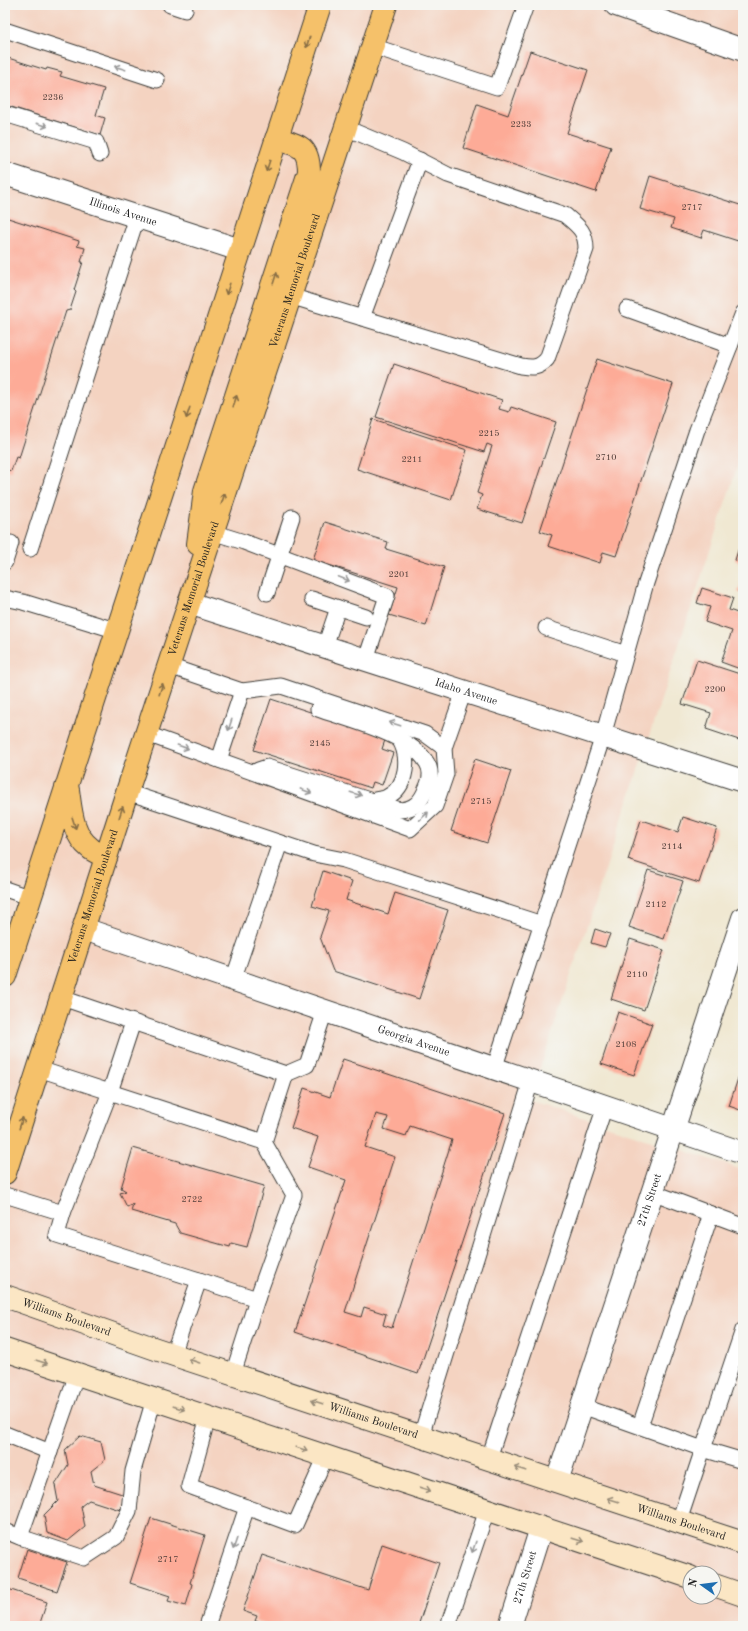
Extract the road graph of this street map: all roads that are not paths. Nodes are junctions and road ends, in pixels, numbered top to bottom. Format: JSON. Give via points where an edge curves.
{"nodes":[{"id":1,"x":170,"y":5,"type":"edge"},
{"id":2,"x":320,"y":5,"type":"edge"},
{"id":3,"x":386,"y":5,"type":"edge"},
{"id":4,"x":526,"y":5,"type":"edge"},
{"id":5,"x":616,"y":5,"type":"edge"},
{"id":6,"x":185,"y":10,"type":"dead end"},
{"id":7,"x":5,"y":30,"type":"edge"},
{"id":8,"x":372,"y":46,"type":"junction"},
{"id":9,"x":743,"y":50,"type":"edge"},
{"id":10,"x":157,"y":80,"type":"dead end"},
{"id":11,"x":5,"y":114,"type":"edge"},
{"id":12,"x":346,"y":128,"type":"junction"},
{"id":13,"x":276,"y":139,"type":"junction"},
{"id":14,"x":100,"y":154,"type":"dead end"},
{"id":15,"x":420,"y":160,"type":"junction"},
{"id":16,"x":5,"y":174,"type":"edge"},
{"id":17,"x":137,"y":217,"type":"junction"},
{"id":18,"x":240,"y":250,"type":"junction"},
{"id":19,"x":290,"y":296,"type":"junction"},
{"id":20,"x":627,"y":309,"type":"dead end"},
{"id":21,"x":743,"y":313,"type":"edge"},
{"id":22,"x":362,"y":318,"type":"junction"},
{"id":23,"x":730,"y":346,"type":"junction"},
{"id":24,"x":292,"y":517,"type":"dead end"},
{"id":25,"x":212,"y":532,"type":"junction"},
{"id":26,"x":11,"y":543,"type":"dead end"},
{"id":27,"x":30,"y":549,"type":"dead end"},
{"id":28,"x":279,"y":555,"type":"junction"},
{"id":29,"x":5,"y":562,"type":"edge"},
{"id":30,"x":267,"y":594,"type":"dead end"},
{"id":31,"x":5,"y":598,"type":"edge"},
{"id":32,"x":312,"y":599,"type":"dead end"},
{"id":33,"x":189,"y":602,"type":"junction"},
{"id":34,"x":338,"y":608,"type":"junction"},
{"id":35,"x":366,"y":617,"type":"dead end"},
{"id":36,"x":546,"y":628,"type":"dead end"},
{"id":37,"x":118,"y":631,"type":"junction"},
{"id":38,"x":325,"y":646,"type":"junction"},
{"id":39,"x":626,"y":654,"type":"junction"},
{"id":40,"x":366,"y":659,"type":"junction"},
{"id":41,"x":169,"y":666,"type":"junction"},
{"id":42,"x":281,"y":686,"type":"junction"},
{"id":43,"x":242,"y":690,"type":"junction"},
{"id":44,"x":464,"y":691,"type":"junction"},
{"id":45,"x":146,"y":734,"type":"junction"},
{"id":46,"x":603,"y":736,"type":"junction"},
{"id":47,"x":399,"y":739,"type":"junction"},
{"id":48,"x":444,"y":748,"type":"junction"},
{"id":49,"x":219,"y":760,"type":"junction"},
{"id":50,"x":252,"y":772,"type":"junction"},
{"id":51,"x":743,"y":781,"type":"edge"},
{"id":52,"x":68,"y":785,"type":"junction"},
{"id":53,"x":128,"y":792,"type":"junction"},
{"id":54,"x":375,"y":800,"type":"junction"},
{"id":55,"x":280,"y":843,"type":"junction"},
{"id":56,"x":106,"y":857,"type":"junction"},
{"id":57,"x":5,"y":889,"type":"edge"},
{"id":58,"x":31,"y":898,"type":"junction"},
{"id":59,"x":743,"y":918,"type":"edge"},
{"id":60,"x":542,"y":924,"type":"junction"},
{"id":61,"x":84,"y":928,"type":"junction"},
{"id":62,"x":11,"y":937,"type":"edge"},
{"id":63,"x":6,"y":970,"type":"edge"},
{"id":64,"x":233,"y":980,"type":"junction"},
{"id":65,"x":62,"y":998,"type":"junction"},
{"id":66,"x":325,"y":1011,"type":"junction"},
{"id":67,"x":133,"y":1022,"type":"junction"},
{"id":68,"x":39,"y":1069,"type":"junction"},
{"id":69,"x":494,"y":1069,"type":"junction"},
{"id":70,"x":286,"y":1074,"type":"junction"},
{"id":71,"x":532,"y":1081,"type":"junction"},
{"id":72,"x":110,"y":1092,"type":"junction"},
{"id":73,"x":605,"y":1106,"type":"junction"},
{"id":74,"x":673,"y":1130,"type":"junction"},
{"id":75,"x":264,"y":1142,"type":"junction"},
{"id":76,"x":743,"y":1153,"type":"edge"},
{"id":77,"x":5,"y":1173,"type":"edge"},
{"id":78,"x":652,"y":1192,"type":"junction"},
{"id":79,"x":5,"y":1195,"type":"edge"},
{"id":80,"x":63,"y":1213,"type":"junction"},
{"id":81,"x":711,"y":1214,"type":"junction"},
{"id":82,"x":743,"y":1226,"type":"edge"},
{"id":83,"x":199,"y":1280,"type":"junction"},
{"id":84,"x":5,"y":1296,"type":"edge"},
{"id":85,"x":256,"y":1299,"type":"junction"},
{"id":86,"x":743,"y":1330,"type":"edge"},
{"id":87,"x":5,"y":1350,"type":"edge"},
{"id":88,"x":173,"y":1354,"type":"junction"},
{"id":89,"x":77,"y":1374,"type":"junction"},
{"id":90,"x":233,"y":1374,"type":"junction"},
{"id":91,"x":154,"y":1399,"type":"junction"},
{"id":92,"x":582,"y":1406,"type":"junction"},
{"id":93,"x":208,"y":1417,"type":"junction"},
{"id":94,"x":640,"y":1426,"type":"junction"},
{"id":95,"x":5,"y":1434,"type":"edge"},
{"id":96,"x":421,"y":1436,"type":"junction"},
{"id":97,"x":703,"y":1448,"type":"junction"},
{"id":98,"x":50,"y":1452,"type":"junction"},
{"id":99,"x":326,"y":1456,"type":"junction"},
{"id":100,"x":489,"y":1458,"type":"junction"},
{"id":101,"x":742,"y":1459,"type":"edge"},
{"id":102,"x":557,"y":1481,"type":"junction"},
{"id":103,"x":247,"y":1507,"type":"junction"},
{"id":104,"x":487,"y":1510,"type":"junction"},
{"id":105,"x":679,"y":1521,"type":"junction"},
{"id":106,"x":541,"y":1528,"type":"junction"},
{"id":107,"x":5,"y":1531,"type":"edge"},
{"id":108,"x":20,"y":1537,"type":"junction"},
{"id":109,"x":743,"y":1542,"type":"edge"},
{"id":110,"x":682,"y":1573,"type":"edge"},
{"id":111,"x":722,"y":1588,"type":"edge"},
{"id":112,"x":743,"y":1595,"type":"edge"},
{"id":113,"x":206,"y":1626,"type":"edge"},
{"id":114,"x":448,"y":1626,"type":"edge"},
{"id":115,"x":510,"y":1626,"type":"edge"}],
"edges":[{"from":1,"to":6,"type":"lane"},
{"from":2,"to":13,"type":"main road","one_way":true},
{"from":3,"to":8,"type":"main road","name":"Veterans Memorial Boulevard"},
{"from":4,"to":8,"type":"lane","via":[[497,87]]},
{"from":5,"to":9,"type":"street"},
{"from":10,"to":7,"type":"lane","one_way":true},
{"from":8,"to":12,"type":"main road","name":"Veterans Memorial Boulevard"},
{"from":11,"to":14,"type":"lane","one_way":true,"via":[[96,142]]},
{"from":12,"to":15,"type":"lane"},
{"from":12,"to":19,"type":"main road","name":"Veterans Memorial Boulevard"},
{"from":13,"to":18,"type":"main road","one_way":true},
{"from":33,"to":13,"type":"main road","one_way":true,"via":[[205,491],[309,172],[309,160],[304,150],[295,144]]},
{"from":15,"to":22,"type":"lane"},
{"from":15,"to":22,"type":"lane","via":[[448,175],[565,215],[584,233],[586,249],[547,359],[540,366],[521,366]]},
{"from":16,"to":17,"type":"street","name":"Illinois Avenue"},
{"from":17,"to":18,"type":"street","name":"Illinois Avenue"},
{"from":17,"to":27,"type":"lane"},
{"from":18,"to":37,"type":"main road","one_way":true},
{"from":19,"to":22,"type":"lane"},
{"from":25,"to":19,"type":"main road","name":"Veterans Memorial Boulevard","one_way":true},
{"from":20,"to":23,"type":"lane"},
{"from":21,"to":23,"type":"lane"},
{"from":23,"to":39,"type":"lane","via":[[697,430],[646,583]]},
{"from":24,"to":28,"type":"lane"},
{"from":25,"to":28,"type":"lane"},
{"from":25,"to":33,"type":"main road","name":"Veterans Memorial Boulevard"},
{"from":26,"to":29,"type":"lane"},
{"from":28,"to":30,"type":"lane"},
{"from":28,"to":40,"type":"lane","one_way":true,"via":[[387,596]]},
{"from":31,"to":37,"type":"lane"},
{"from":32,"to":34,"type":"lane"},
{"from":33,"to":38,"type":"street","name":"Idaho Avenue"},
{"from":33,"to":41,"type":"main road","name":"Veterans Memorial Boulevard"},
{"from":34,"to":35,"type":"lane"},
{"from":34,"to":38,"type":"lane"},
{"from":36,"to":39,"type":"lane"},
{"from":37,"to":52,"type":"main road"},
{"from":38,"to":40,"type":"street","name":"Idaho Avenue"},
{"from":39,"to":46,"type":"lane"},
{"from":40,"to":44,"type":"street","name":"Idaho Avenue"},
{"from":41,"to":43,"type":"lane"},
{"from":45,"to":41,"type":"main road","name":"Veterans Memorial Boulevard","one_way":true},
{"from":42,"to":43,"type":"lane"},
{"from":42,"to":47,"type":"lane","via":[[291,700]]},
{"from":48,"to":42,"type":"lane","one_way":true,"via":[[425,734]]},
{"from":43,"to":49,"type":"lane","one_way":true},
{"from":44,"to":46,"type":"street","name":"Idaho Avenue"},
{"from":44,"to":48,"type":"lane"},
{"from":45,"to":49,"type":"lane","one_way":true},
{"from":45,"to":53,"type":"main road","name":"Veterans Memorial Boulevard"},
{"from":46,"to":51,"type":"street","name":"Idaho Avenue"},
{"from":46,"to":60,"type":"lane"},
{"from":47,"to":54,"type":"lane","via":[[404,747],[406,759],[403,777],[397,789],[387,798]]},
{"from":47,"to":54,"type":"lane","via":[[420,753],[428,764],[430,775],[427,788],[421,802],[408,809],[400,810]]},
{"from":50,"to":48,"type":"lane","one_way":true,"via":[[410,829],[435,806],[446,774]]},
{"from":49,"to":50,"type":"lane"},
{"from":50,"to":54,"type":"lane","one_way":true,"via":[[267,767]]},
{"from":52,"to":56,"type":"main road","one_way":true,"via":[[73,822],[80,837],[90,849]]},
{"from":52,"to":58,"type":"main road"},
{"from":53,"to":55,"type":"lane"},
{"from":56,"to":53,"type":"main road","name":"Veterans Memorial Boulevard","one_way":true},
{"from":55,"to":60,"type":"lane","via":[[344,860]]},
{"from":55,"to":64,"type":"lane"},
{"from":56,"to":61,"type":"main road","name":"Veterans Memorial Boulevard"},
{"from":57,"to":58,"type":"lane"},
{"from":58,"to":62,"type":"main road"},
{"from":59,"to":74,"type":"street","name":"27th Street"},
{"from":60,"to":69,"type":"lane"},
{"from":61,"to":64,"type":"street","name":"Georgia Avenue"},
{"from":61,"to":65,"type":"main road","name":"Veterans Memorial Boulevard"},
{"from":62,"to":63,"type":"main road"},
{"from":64,"to":66,"type":"street","name":"Georgia Avenue"},
{"from":65,"to":67,"type":"lane"},
{"from":65,"to":68,"type":"main road","name":"Veterans Memorial Boulevard"},
{"from":66,"to":69,"type":"street","name":"Georgia Avenue"},
{"from":66,"to":70,"type":"lane","via":[[307,1065]]},
{"from":67,"to":70,"type":"lane"},
{"from":67,"to":72,"type":"lane"},
{"from":68,"to":72,"type":"lane"},
{"from":77,"to":68,"type":"main road","name":"Veterans Memorial Boulevard","one_way":true},
{"from":69,"to":71,"type":"street","name":"Georgia Avenue"},
{"from":70,"to":75,"type":"lane"},
{"from":71,"to":73,"type":"street","name":"Georgia Avenue"},
{"from":71,"to":96,"type":"lane"},
{"from":72,"to":75,"type":"lane"},
{"from":72,"to":80,"type":"lane"},
{"from":73,"to":74,"type":"street","name":"Georgia Avenue"},
{"from":73,"to":100,"type":"lane"},
{"from":74,"to":76,"type":"street","name":"Georgia Avenue"},
{"from":74,"to":78,"type":"street","name":"27th Street"},
{"from":75,"to":85,"type":"lane","via":[[294,1195]]},
{"from":78,"to":81,"type":"lane"},
{"from":78,"to":92,"type":"street","name":"27th Street"},
{"from":79,"to":80,"type":"lane"},
{"from":80,"to":83,"type":"lane","via":[[57,1235]]},
{"from":81,"to":82,"type":"lane"},
{"from":81,"to":94,"type":"lane"},
{"from":83,"to":85,"type":"lane"},
{"from":83,"to":88,"type":"lane"},
{"from":84,"to":88,"type":"main road","name":"Williams Boulevard"},
{"from":85,"to":90,"type":"lane"},
{"from":86,"to":97,"type":"lane"},
{"from":87,"to":89,"type":"main road","one_way":true},
{"from":90,"to":88,"type":"main road","name":"Williams Boulevard","one_way":true},
{"from":89,"to":91,"type":"main road"},
{"from":89,"to":98,"type":"lane"},
{"from":96,"to":90,"type":"main road","name":"Williams Boulevard","one_way":true},
{"from":91,"to":93,"type":"main road","one_way":true},
{"from":91,"to":108,"type":"lane","via":[[134,1471],[129,1511],[116,1537],[84,1558]]},
{"from":92,"to":94,"type":"lane"},
{"from":92,"to":102,"type":"street","name":"27th Street"},
{"from":93,"to":99,"type":"main road","one_way":true},
{"from":93,"to":103,"type":"lane","via":[[189,1486]]},
{"from":94,"to":97,"type":"lane"},
{"from":95,"to":98,"type":"lane"},
{"from":96,"to":100,"type":"main road","name":"Williams Boulevard"},
{"from":97,"to":101,"type":"lane"},
{"from":97,"to":105,"type":"lane"},
{"from":98,"to":108,"type":"lane"},
{"from":99,"to":103,"type":"lane","via":[[295,1525]]},
{"from":99,"to":104,"type":"main road","one_way":true},
{"from":102,"to":100,"type":"main road","name":"Williams Boulevard","one_way":true},
{"from":105,"to":102,"type":"main road","name":"Williams Boulevard","one_way":true},
{"from":103,"to":113,"type":"lane","one_way":true},
{"from":104,"to":106,"type":"main road"},
{"from":104,"to":114,"type":"lane","one_way":true},
{"from":105,"to":109,"type":"main road","name":"Williams Boulevard"},
{"from":106,"to":110,"type":"main road","one_way":true},
{"from":106,"to":115,"type":"street","name":"27th Street"},
{"from":107,"to":108,"type":"lane"},
{"from":111,"to":112,"type":"main road"}]}
